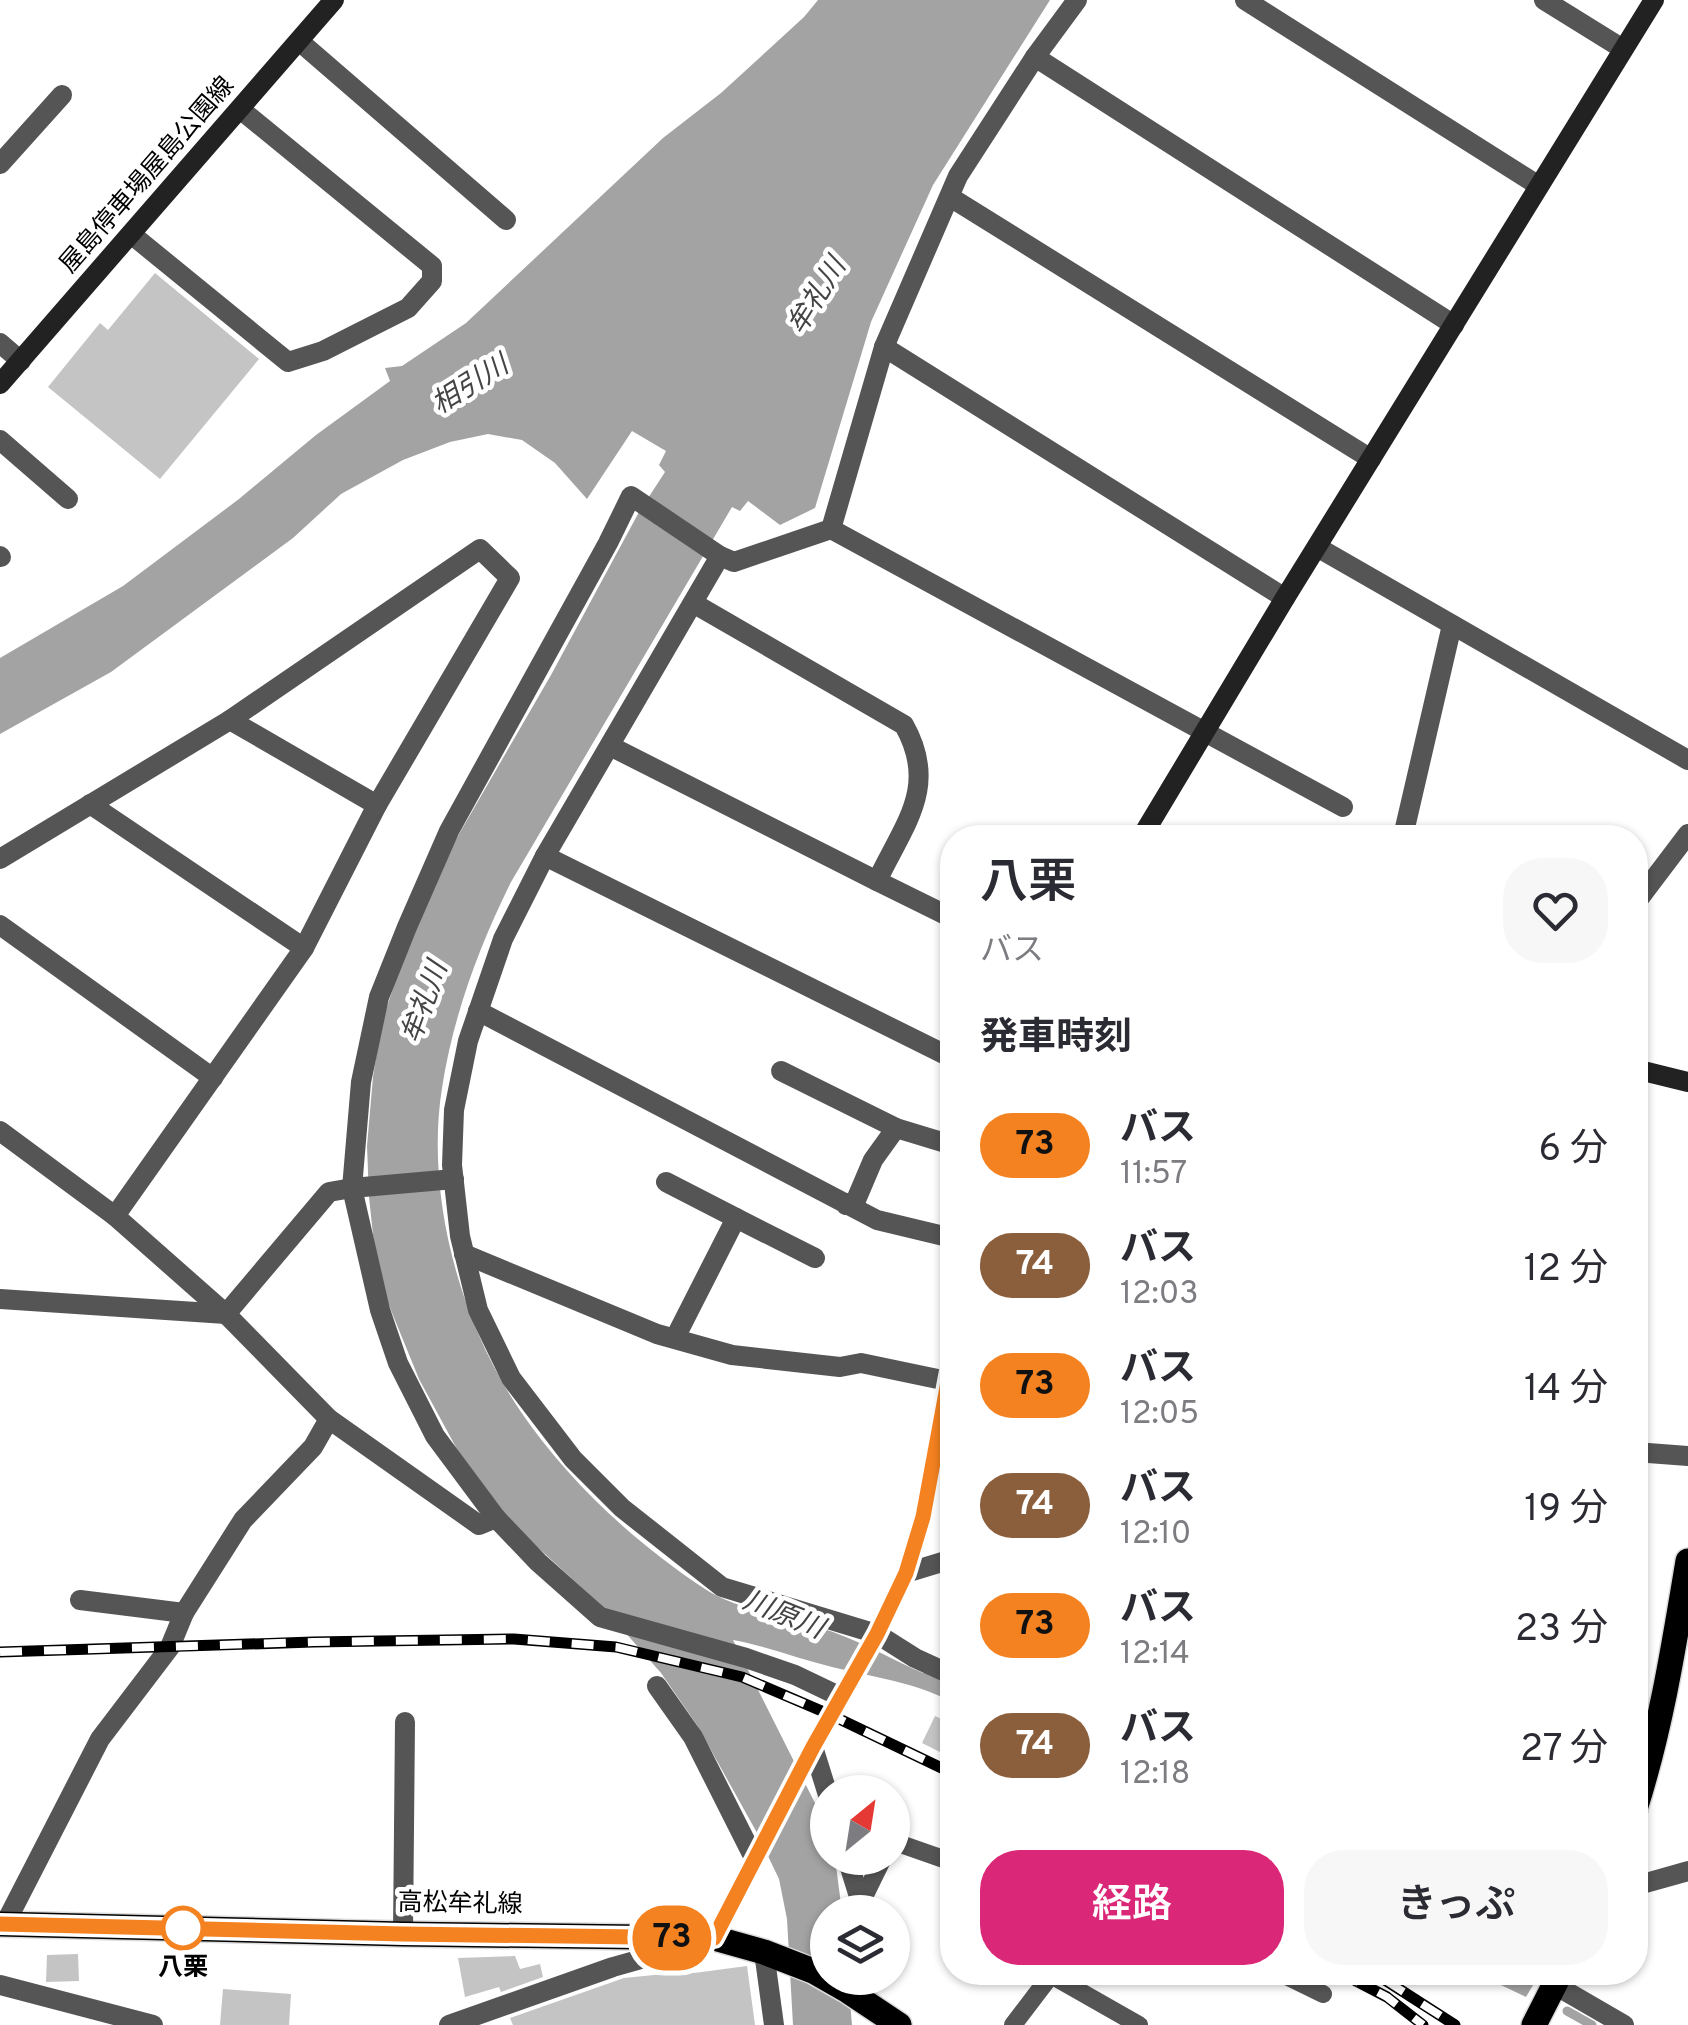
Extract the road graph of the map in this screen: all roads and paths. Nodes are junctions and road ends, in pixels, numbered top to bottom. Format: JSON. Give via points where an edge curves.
{"nodes":[{"id":1,"x":334,"y":0,"type":"edge"},
{"id":2,"x":1077,"y":0,"type":"edge"},
{"id":3,"x":1245,"y":0,"type":"edge"},
{"id":4,"x":1544,"y":0,"type":"edge"},
{"id":5,"x":1654,"y":0,"type":"edge"},
{"id":6,"x":298,"y":41,"type":"junction"},
{"id":7,"x":1624,"y":49,"type":"junction"},
{"id":8,"x":1035,"y":56,"type":"junction"},
{"id":9,"x":62,"y":95,"type":"dead end"},
{"id":10,"x":240,"y":109,"type":"junction"},
{"id":11,"x":0,"y":164,"type":"edge"},
{"id":12,"x":1539,"y":186,"type":"junction"},
{"id":13,"x":950,"y":197,"type":"junction"},
{"id":14,"x":506,"y":220,"type":"dead end"},
{"id":15,"x":131,"y":234,"type":"junction"},
{"id":16,"x":1454,"y":325,"type":"junction"},
{"id":17,"x":0,"y":342,"type":"edge"},
{"id":18,"x":884,"y":347,"type":"junction"},
{"id":19,"x":21,"y":360,"type":"junction"},
{"id":20,"x":0,"y":384,"type":"edge"},
{"id":21,"x":0,"y":440,"type":"edge"},
{"id":22,"x":1371,"y":458,"type":"junction"},
{"id":23,"x":68,"y":498,"type":"dead end"},
{"id":24,"x":831,"y":529,"type":"junction"},
{"id":25,"x":1317,"y":547,"type":"junction"},
{"id":26,"x":720,"y":556,"type":"junction"},
{"id":27,"x":1285,"y":598,"type":"junction"},
{"id":28,"x":693,"y":603,"type":"junction"},
{"id":29,"x":1452,"y":625,"type":"junction"},
{"id":30,"x":230,"y":720,"type":"junction"},
{"id":31,"x":1206,"y":732,"type":"junction"},
{"id":32,"x":610,"y":746,"type":"junction"},
{"id":33,"x":1688,"y":760,"type":"edge"},
{"id":34,"x":90,"y":804,"type":"junction"},
{"id":35,"x":378,"y":806,"type":"junction"},
{"id":36,"x":1343,"y":807,"type":"dead end"},
{"id":37,"x":1149,"y":825,"type":"edge"},
{"id":38,"x":1405,"y":825,"type":"edge"},
{"id":39,"x":1688,"y":834,"type":"edge"},
{"id":40,"x":545,"y":856,"type":"junction"},
{"id":41,"x":0,"y":858,"type":"edge"},
{"id":42,"x":876,"y":880,"type":"junction"},
{"id":43,"x":1648,"y":887,"type":"edge"},
{"id":44,"x":940,"y":912,"type":"edge"},
{"id":45,"x":0,"y":925,"type":"edge"},
{"id":46,"x":304,"y":948,"type":"junction"},
{"id":47,"x":478,"y":1011,"type":"junction"},
{"id":48,"x":940,"y":1052,"type":"edge"},
{"id":49,"x":782,"y":1071,"type":"dead end"},
{"id":50,"x":1648,"y":1071,"type":"edge"},
{"id":51,"x":212,"y":1078,"type":"junction"},
{"id":52,"x":1688,"y":1082,"type":"edge"},
{"id":53,"x":896,"y":1128,"type":"junction"},
{"id":54,"x":0,"y":1131,"type":"edge"},
{"id":55,"x":940,"y":1141,"type":"edge"},
{"id":56,"x":454,"y":1179,"type":"junction"},
{"id":57,"x":666,"y":1182,"type":"dead end"},
{"id":58,"x":352,"y":1188,"type":"junction"},
{"id":59,"x":846,"y":1205,"type":"junction"},
{"id":60,"x":115,"y":1216,"type":"junction"},
{"id":61,"x":736,"y":1218,"type":"junction"},
{"id":62,"x":940,"y":1235,"type":"edge"},
{"id":63,"x":464,"y":1254,"type":"junction"},
{"id":64,"x":815,"y":1258,"type":"dead end"},
{"id":65,"x":0,"y":1299,"type":"edge"},
{"id":66,"x":226,"y":1314,"type":"junction"},
{"id":67,"x":675,"y":1338,"type":"junction"},
{"id":68,"x":940,"y":1373,"type":"edge"},
{"id":69,"x":329,"y":1419,"type":"junction"},
{"id":70,"x":940,"y":1430,"type":"edge"},
{"id":71,"x":1648,"y":1453,"type":"edge"},
{"id":72,"x":1688,"y":1456,"type":"edge"},
{"id":73,"x":496,"y":1518,"type":"junction"},
{"id":74,"x":1688,"y":1561,"type":"edge"},
{"id":75,"x":940,"y":1563,"type":"edge"},
{"id":76,"x":906,"y":1573,"type":"junction"},
{"id":77,"x":80,"y":1600,"type":"dead end"},
{"id":78,"x":184,"y":1613,"type":"junction"},
{"id":79,"x":873,"y":1642,"type":"junction"},
{"id":80,"x":940,"y":1669,"type":"edge"},
{"id":81,"x":657,"y":1686,"type":"dead end"},
{"id":82,"x":841,"y":1697,"type":"junction"},
{"id":83,"x":405,"y":1722,"type":"dead end"},
{"id":84,"x":813,"y":1747,"type":"junction"},
{"id":85,"x":1648,"y":1765,"type":"edge"},
{"id":86,"x":822,"y":1775,"type":"edge"},
{"id":87,"x":910,"y":1848,"type":"edge"},
{"id":88,"x":940,"y":1858,"type":"edge"},
{"id":89,"x":755,"y":1860,"type":"junction"},
{"id":90,"x":1688,"y":1871,"type":"edge"},
{"id":91,"x":1648,"y":1882,"type":"edge"},
{"id":92,"x":2,"y":1924,"type":"edge"},
{"id":93,"x":403,"y":1934,"type":"junction"},
{"id":94,"x":669,"y":1938,"type":"junction"},
{"id":95,"x":714,"y":1938,"type":"junction"},
{"id":96,"x":775,"y":1956,"type":"junction"},
{"id":97,"x":0,"y":1985,"type":"edge"},
{"id":98,"x":1043,"y":1985,"type":"edge"},
{"id":99,"x":1068,"y":1985,"type":"edge"},
{"id":100,"x":1305,"y":1985,"type":"edge"},
{"id":101,"x":1555,"y":1985,"type":"edge"},
{"id":102,"x":1567,"y":1985,"type":"edge"},
{"id":103,"x":1323,"y":1994,"type":"dead end"},
{"id":104,"x":853,"y":1996,"type":"edge"},
{"id":105,"x":153,"y":2025,"type":"edge"},
{"id":106,"x":449,"y":2025,"type":"edge"},
{"id":107,"x":774,"y":2025,"type":"edge"},
{"id":108,"x":898,"y":2025,"type":"edge"},
{"id":109,"x":1013,"y":2025,"type":"edge"},
{"id":110,"x":1138,"y":2025,"type":"edge"},
{"id":111,"x":1534,"y":2025,"type":"edge"},
{"id":112,"x":1624,"y":2025,"type":"edge"}],
"edges":[{"from":1,"to":6,"type":"street","name":"屋島停車場屋島公園線"},
{"from":2,"to":8,"type":"street"},
{"from":3,"to":12,"type":"street"},
{"from":4,"to":7,"type":"street"},
{"from":5,"to":7,"type":"street"},
{"from":6,"to":10,"type":"street","name":"屋島停車場屋島公園線"},
{"from":6,"to":14,"type":"street"},
{"from":7,"to":12,"type":"street"},
{"from":8,"to":13,"type":"street"},
{"from":8,"to":16,"type":"street"},
{"from":9,"to":11,"type":"street"},
{"from":10,"to":15,"type":"street","name":"屋島停車場屋島公園線"},
{"from":10,"to":15,"type":"street","via":[[432,266],[432,281],[408,308],[288,362]]},
{"from":12,"to":16,"type":"street"},
{"from":13,"to":18,"type":"street"},
{"from":13,"to":22,"type":"street"},
{"from":15,"to":19,"type":"street","name":"屋島停車場屋島公園線"},
{"from":16,"to":22,"type":"street"},
{"from":17,"to":19,"type":"street"},
{"from":18,"to":24,"type":"street"},
{"from":18,"to":27,"type":"street"},
{"from":19,"to":20,"type":"street","name":"屋島停車場屋島公園線"},
{"from":21,"to":23,"type":"street"},
{"from":22,"to":25,"type":"street"},
{"from":24,"to":26,"type":"street","via":[[734,562]]},
{"from":24,"to":31,"type":"street"},
{"from":25,"to":27,"type":"street"},
{"from":25,"to":29,"type":"street"},
{"from":26,"to":28,"type":"street"},
{"from":26,"to":58,"type":"street","via":[[631,496],[449,831],[407,927],[380,997],[365,1065]]},
{"from":27,"to":31,"type":"street"},
{"from":28,"to":32,"type":"street"},
{"from":28,"to":42,"type":"street","via":[[904,725],[920,772],[916,800]]},
{"from":29,"to":33,"type":"street"},
{"from":29,"to":38,"type":"street"},
{"from":30,"to":34,"type":"street"},
{"from":30,"to":35,"type":"street"},
{"from":30,"to":35,"type":"street","via":[[480,549],[510,578]]},
{"from":31,"to":36,"type":"street"},
{"from":31,"to":37,"type":"street"},
{"from":32,"to":40,"type":"street"},
{"from":32,"to":42,"type":"street"},
{"from":34,"to":41,"type":"street"},
{"from":34,"to":46,"type":"street"},
{"from":35,"to":46,"type":"street"},
{"from":39,"to":43,"type":"street"},
{"from":40,"to":47,"type":"street","via":[[503,939]]},
{"from":40,"to":48,"type":"street"},
{"from":42,"to":44,"type":"street"},
{"from":45,"to":51,"type":"street"},
{"from":46,"to":51,"type":"street"},
{"from":47,"to":56,"type":"street","via":[[454,1110]]},
{"from":47,"to":59,"type":"street"},
{"from":49,"to":53,"type":"street"},
{"from":50,"to":52,"type":"street"},
{"from":51,"to":60,"type":"street"},
{"from":53,"to":55,"type":"street"},
{"from":53,"to":59,"type":"street","via":[[856,1200]]},
{"from":54,"to":60,"type":"street"},
{"from":56,"to":58,"type":"street"},
{"from":56,"to":63,"type":"street"},
{"from":57,"to":61,"type":"street"},
{"from":58,"to":66,"type":"street","via":[[329,1192]]},
{"from":58,"to":73,"type":"street","via":[[398,1364],[435,1436]]},
{"from":59,"to":62,"type":"street","via":[[876,1220]]},
{"from":60,"to":66,"type":"street"},
{"from":61,"to":64,"type":"street"},
{"from":61,"to":67,"type":"street"},
{"from":63,"to":67,"type":"street"},
{"from":63,"to":79,"type":"street","via":[[478,1310],[511,1378],[573,1459],[622,1508],[722,1587]]},
{"from":65,"to":66,"type":"street"},
{"from":66,"to":69,"type":"street"},
{"from":67,"to":68,"type":"street","via":[[732,1355]]},
{"from":69,"to":73,"type":"street","via":[[479,1525]]},
{"from":69,"to":78,"type":"street","via":[[314,1447],[244,1520]]},
{"from":70,"to":76,"type":"street"},
{"from":71,"to":72,"type":"street"},
{"from":73,"to":82,"type":"street","via":[[600,1616],[746,1658]]},
{"from":74,"to":85,"type":"main road"},
{"from":75,"to":76,"type":"street"},
{"from":76,"to":79,"type":"street"},
{"from":77,"to":78,"type":"street"},
{"from":78,"to":92,"type":"street","via":[[170,1647],[100,1739]]},
{"from":79,"to":80,"type":"street"},
{"from":79,"to":82,"type":"street"},
{"from":81,"to":89,"type":"street","via":[[693,1737]]},
{"from":82,"to":84,"type":"street"},
{"from":83,"to":93,"type":"street"},
{"from":84,"to":86,"type":"street"},
{"from":84,"to":89,"type":"street"},
{"from":87,"to":88,"type":"lane"},
{"from":89,"to":95,"type":"street"},
{"from":90,"to":91,"type":"street"},
{"from":92,"to":93,"type":"main road","name":"高松牟礼線"},
{"from":93,"to":94,"type":"main road","name":"高松牟礼線"},
{"from":94,"to":95,"type":"main road","name":"高松牟礼線"},
{"from":94,"to":106,"type":"street","via":[[659,1954]]},
{"from":95,"to":96,"type":"main road","name":"高松牟礼線"},
{"from":96,"to":104,"type":"main road","name":"高松牟礼線"},
{"from":96,"to":107,"type":"street"},
{"from":97,"to":105,"type":"street"},
{"from":98,"to":109,"type":"lane"},
{"from":99,"to":110,"type":"lane"},
{"from":100,"to":103,"type":"lane"},
{"from":101,"to":111,"type":"main road"},
{"from":102,"to":112,"type":"street"},
{"from":104,"to":108,"type":"main road","name":"高松牟礼線"}]}
